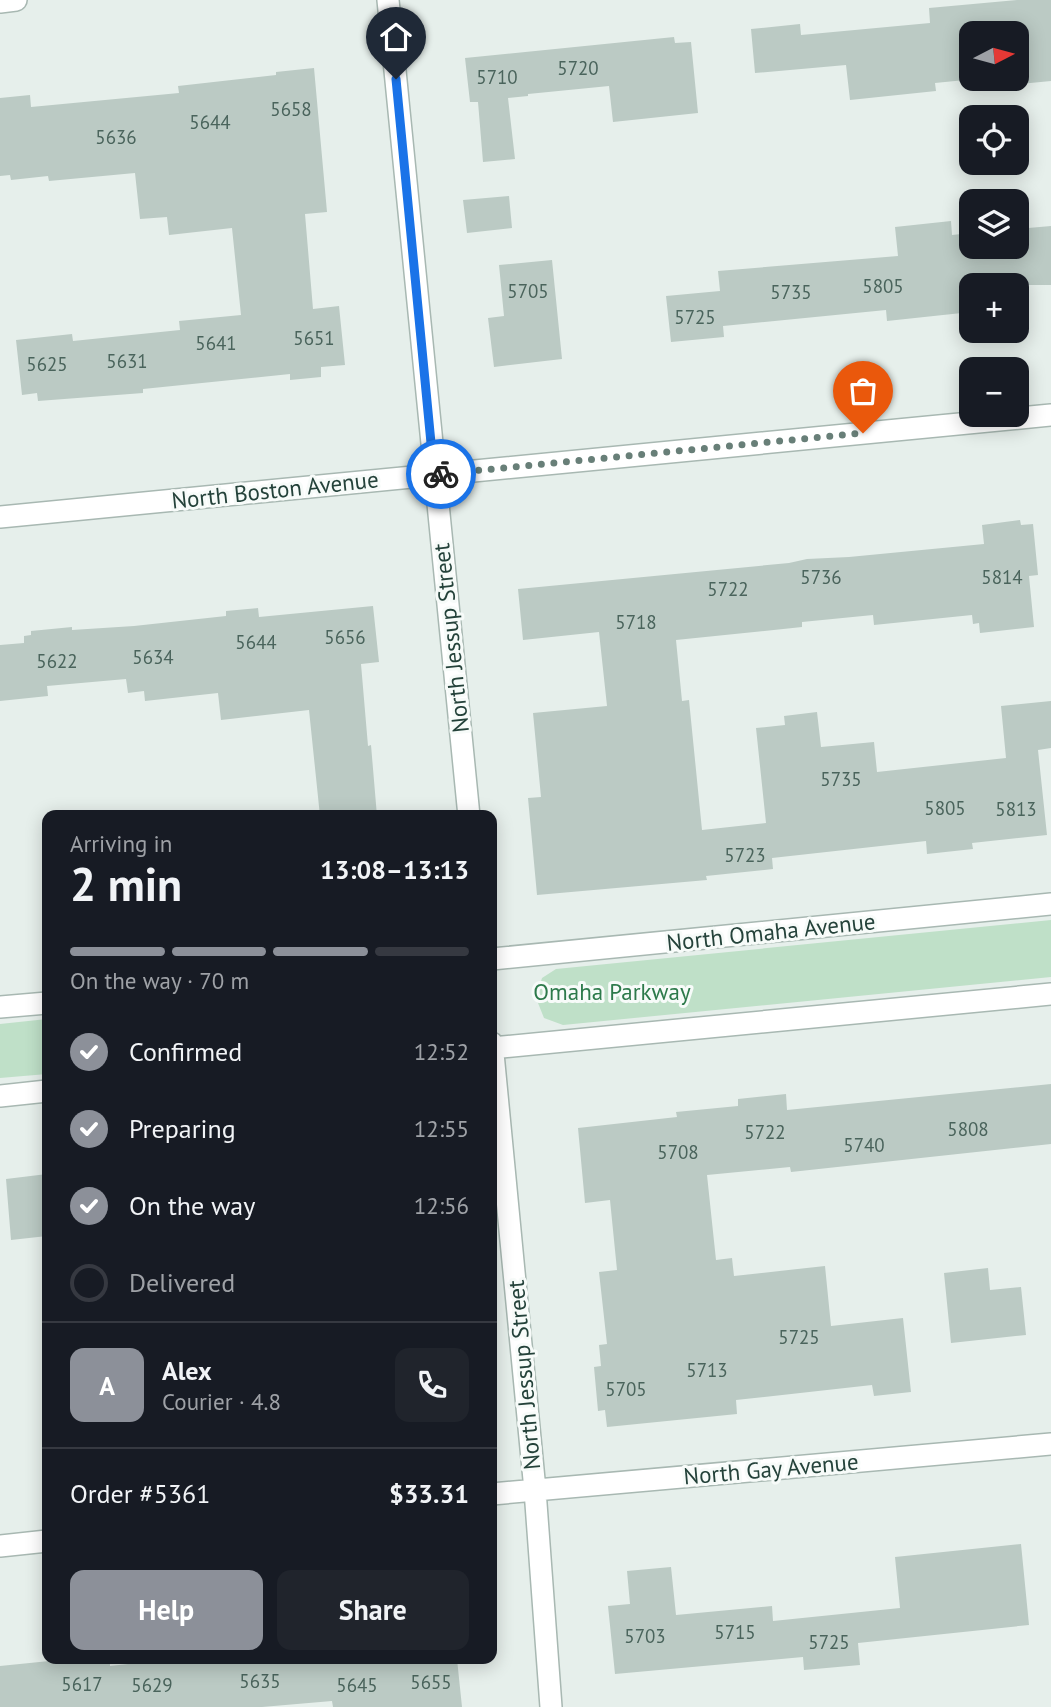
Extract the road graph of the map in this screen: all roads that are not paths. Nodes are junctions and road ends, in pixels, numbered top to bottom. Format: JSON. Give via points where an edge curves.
{"nodes":[{"id":1,"x":16,"y":0,"type":"edge"},
{"id":2,"x":388,"y":0,"type":"edge"},
{"id":3,"x":0,"y":2,"type":"edge"},
{"id":4,"x":1051,"y":415,"type":"edge"},
{"id":5,"x":434,"y":474,"type":"junction"},
{"id":6,"x":0,"y":517,"type":"edge"},
{"id":7,"x":468,"y":810,"type":"edge"},
{"id":8,"x":1051,"y":904,"type":"edge"},
{"id":9,"x":497,"y":959,"type":"edge"},
{"id":10,"x":1051,"y":994,"type":"edge"},
{"id":11,"x":42,"y":1003,"type":"edge"},
{"id":12,"x":0,"y":1007,"type":"edge"},
{"id":13,"x":497,"y":1046,"type":"edge"},
{"id":14,"x":42,"y":1092,"type":"edge"},
{"id":15,"x":0,"y":1096,"type":"edge"},
{"id":16,"x":497,"y":1098,"type":"edge"},
{"id":17,"x":1051,"y":1444,"type":"edge"},
{"id":18,"x":535,"y":1490,"type":"junction"},
{"id":19,"x":497,"y":1494,"type":"edge"},
{"id":20,"x":42,"y":1542,"type":"edge"},
{"id":21,"x":0,"y":1546,"type":"edge"},
{"id":22,"x":551,"y":1707,"type":"edge"}],
"edges":[{"from":1,"to":3,"type":"street"},
{"from":2,"to":5,"type":"street","name":"North Jessup Street"},
{"from":4,"to":5,"type":"street","name":"North Boston Avenue"},
{"from":5,"to":6,"type":"street","name":"North Boston Avenue"},
{"from":5,"to":7,"type":"street","name":"North Jessup Street"},
{"from":8,"to":9,"type":"street","name":"North Omaha Avenue"},
{"from":10,"to":13,"type":"street"},
{"from":11,"to":12,"type":"street"},
{"from":14,"to":15,"type":"street"},
{"from":16,"to":18,"type":"street","name":"North Jessup Street"},
{"from":17,"to":18,"type":"street","name":"North Gay Avenue"},
{"from":18,"to":19,"type":"street","name":"North Gay Avenue"},
{"from":18,"to":22,"type":"street","name":"North Jessup Street"},
{"from":20,"to":21,"type":"street"}]}
